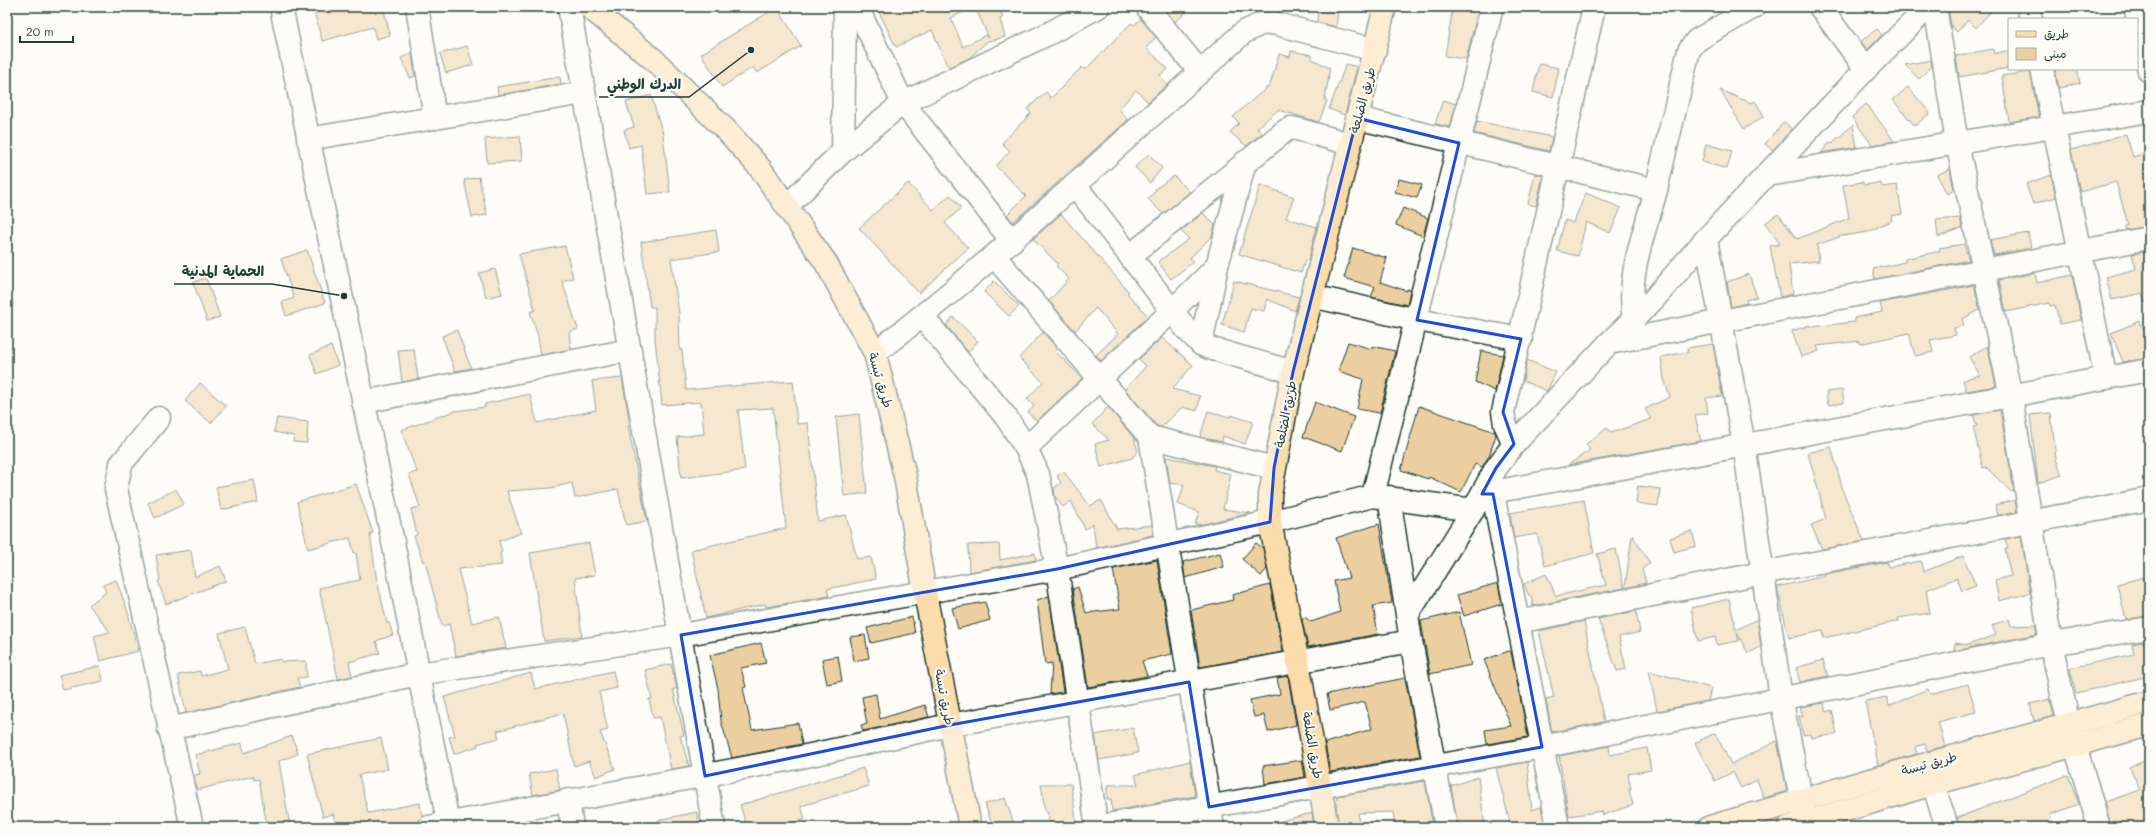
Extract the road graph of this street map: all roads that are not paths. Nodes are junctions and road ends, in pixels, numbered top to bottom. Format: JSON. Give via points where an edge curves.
{"nodes":[{"id":1,"x":281,"y":7,"type":"edge"},
{"id":2,"x":417,"y":7,"type":"edge"},
{"id":3,"x":569,"y":7,"type":"edge"},
{"id":4,"x":589,"y":7,"type":"edge"},
{"id":5,"x":845,"y":7,"type":"edge"},
{"id":6,"x":857,"y":7,"type":"edge"},
{"id":7,"x":1098,"y":7,"type":"edge"},
{"id":8,"x":1147,"y":7,"type":"edge"},
{"id":9,"x":1385,"y":7,"type":"edge"},
{"id":10,"x":1492,"y":7,"type":"edge"},
{"id":11,"x":1594,"y":7,"type":"edge"},
{"id":12,"x":1754,"y":7,"type":"edge"},
{"id":13,"x":1820,"y":7,"type":"edge"},
{"id":14,"x":1928,"y":7,"type":"edge"},
{"id":15,"x":1935,"y":7,"type":"edge"},
{"id":16,"x":2028,"y":7,"type":"edge"},
{"id":17,"x":2135,"y":7,"type":"edge"},
{"id":18,"x":2031,"y":18,"type":"edge"},
{"id":19,"x":2137,"y":18,"type":"edge"},
{"id":20,"x":2138,"y":21,"type":"edge"},
{"id":21,"x":1375,"y":50,"type":"junction"},
{"id":22,"x":1866,"y":69,"type":"junction"},
{"id":23,"x":2042,"y":70,"type":"edge"},
{"id":24,"x":2149,"y":71,"type":"edge"},
{"id":25,"x":1200,"y":72,"type":"junction"},
{"id":26,"x":584,"y":93,"type":"junction"},
{"id":27,"x":903,"y":103,"type":"junction"},
{"id":28,"x":2149,"y":111,"type":"edge"},
{"id":29,"x":435,"y":118,"type":"junction"},
{"id":30,"x":1357,"y":118,"type":"junction"},
{"id":31,"x":2055,"y":127,"type":"junction"},
{"id":32,"x":308,"y":139,"type":"junction"},
{"id":33,"x":1459,"y":143,"type":"junction"},
{"id":34,"x":1957,"y":143,"type":"junction"},
{"id":35,"x":1350,"y":144,"type":"junction"},
{"id":36,"x":843,"y":151,"type":"junction"},
{"id":37,"x":1245,"y":162,"type":"junction"},
{"id":38,"x":1557,"y":167,"type":"junction"},
{"id":39,"x":1767,"y":175,"type":"junction"},
{"id":40,"x":1076,"y":186,"type":"junction"},
{"id":41,"x":1656,"y":190,"type":"junction"},
{"id":42,"x":787,"y":206,"type":"junction"},
{"id":43,"x":2149,"y":238,"type":"edge"},
{"id":44,"x":1706,"y":239,"type":"junction"},
{"id":45,"x":1012,"y":241,"type":"junction"},
{"id":46,"x":2081,"y":252,"type":"junction"},
{"id":47,"x":1131,"y":255,"type":"junction"},
{"id":48,"x":994,"y":256,"type":"junction"},
{"id":49,"x":1217,"y":266,"type":"junction"},
{"id":50,"x":1985,"y":272,"type":"junction"},
{"id":51,"x":1312,"y":296,"type":"junction"},
{"id":52,"x":1173,"y":310,"type":"junction"},
{"id":53,"x":922,"y":316,"type":"junction"},
{"id":54,"x":1634,"y":319,"type":"junction"},
{"id":55,"x":1417,"y":320,"type":"junction"},
{"id":56,"x":1723,"y":322,"type":"junction"},
{"id":57,"x":1521,"y":339,"type":"junction"},
{"id":58,"x":1609,"y":343,"type":"junction"},
{"id":59,"x":1201,"y":344,"type":"junction"},
{"id":60,"x":630,"y":350,"type":"junction"},
{"id":61,"x":874,"y":352,"type":"junction"},
{"id":62,"x":2149,"y":370,"type":"edge"},
{"id":63,"x":1294,"y":372,"type":"junction"},
{"id":64,"x":1100,"y":378,"type":"junction"},
{"id":65,"x":2106,"y":378,"type":"junction"},
{"id":66,"x":2011,"y":397,"type":"junction"},
{"id":67,"x":363,"y":402,"type":"junction"},
{"id":68,"x":159,"y":418,"type":"dead end"},
{"id":69,"x":1150,"y":437,"type":"junction"},
{"id":70,"x":1514,"y":444,"type":"junction"},
{"id":71,"x":1744,"y":445,"type":"junction"},
{"id":72,"x":1026,"y":448,"type":"junction"},
{"id":73,"x":1274,"y":468,"type":"junction"},
{"id":74,"x":1381,"y":496,"type":"junction"},
{"id":75,"x":2149,"y":499,"type":"edge"},
{"id":76,"x":1483,"y":500,"type":"junction"},
{"id":77,"x":1270,"y":522,"type":"junction"},
{"id":78,"x":2031,"y":522,"type":"junction"},
{"id":79,"x":1166,"y":544,"type":"junction"},
{"id":80,"x":1057,"y":569,"type":"junction"},
{"id":81,"x":1762,"y":573,"type":"junction"},
{"id":82,"x":925,"y":594,"type":"junction"},
{"id":83,"x":1408,"y":614,"type":"junction"},
{"id":84,"x":1518,"y":622,"type":"junction"},
{"id":85,"x":2149,"y":628,"type":"edge"},
{"id":86,"x":681,"y":635,"type":"junction"},
{"id":87,"x":1411,"y":641,"type":"junction"},
{"id":88,"x":2050,"y":644,"type":"junction"},
{"id":89,"x":1298,"y":662,"type":"junction"},
{"id":90,"x":418,"y":674,"type":"junction"},
{"id":91,"x":1189,"y":682,"type":"junction"},
{"id":92,"x":1781,"y":698,"type":"junction"},
{"id":93,"x":1076,"y":702,"type":"junction"},
{"id":94,"x":2149,"y":702,"type":"edge"},
{"id":95,"x":2069,"y":725,"type":"junction"},
{"id":96,"x":2149,"y":725,"type":"edge"},
{"id":97,"x":950,"y":726,"type":"junction"},
{"id":98,"x":169,"y":729,"type":"junction"},
{"id":99,"x":1542,"y":747,"type":"junction"},
{"id":100,"x":2075,"y":747,"type":"junction"},
{"id":101,"x":1436,"y":766,"type":"junction"},
{"id":102,"x":705,"y":776,"type":"junction"},
{"id":103,"x":1934,"y":784,"type":"junction"},
{"id":104,"x":1321,"y":787,"type":"junction"},
{"id":105,"x":568,"y":800,"type":"junction"},
{"id":106,"x":1800,"y":800,"type":"junction"},
{"id":107,"x":1211,"y":817,"type":"edge"},
{"id":108,"x":442,"y":826,"type":"edge"},
{"id":109,"x":1800,"y":826,"type":"edge"},
{"id":110,"x":192,"y":827,"type":"edge"},
{"id":111,"x":572,"y":827,"type":"edge"},
{"id":112,"x":714,"y":827,"type":"edge"},
{"id":113,"x":970,"y":827,"type":"edge"},
{"id":114,"x":1096,"y":827,"type":"edge"},
{"id":115,"x":1327,"y":827,"type":"edge"},
{"id":116,"x":1446,"y":827,"type":"edge"},
{"id":117,"x":1558,"y":827,"type":"edge"},
{"id":118,"x":1710,"y":827,"type":"edge"},
{"id":119,"x":1947,"y":827,"type":"edge"},
{"id":120,"x":2099,"y":827,"type":"edge"}],
"edges":[{"from":1,"to":32,"type":"street"},
{"from":2,"to":29,"type":"street"},
{"from":3,"to":26,"type":"street"},
{"from":4,"to":42,"type":"main road","name":"طريق تبسة","via":[[653,59],[727,131],[760,168]]},
{"from":5,"to":36,"type":"street"},
{"from":6,"to":27,"type":"street"},
{"from":7,"to":27,"type":"street","via":[[1050,33]]},
{"from":8,"to":25,"type":"street"},
{"from":9,"to":21,"type":"main road","name":"طريق الضلعة"},
{"from":10,"to":33,"type":"street"},
{"from":11,"to":38,"type":"street"},
{"from":12,"to":41,"type":"street","via":[[1690,46]]},
{"from":13,"to":22,"type":"street"},
{"from":14,"to":22,"type":"street"},
{"from":15,"to":34,"type":"street"},
{"from":16,"to":18,"type":"street"},
{"from":17,"to":19,"type":"street"},
{"from":20,"to":24,"type":"street"},
{"from":21,"to":25,"type":"street","via":[[1273,23],[1261,24],[1244,32]]},
{"from":21,"to":30,"type":"main road","name":"طريق الضلعة"},
{"from":22,"to":39,"type":"street"},
{"from":23,"to":31,"type":"street"},
{"from":25,"to":40,"type":"street"},
{"from":26,"to":29,"type":"street"},
{"from":26,"to":60,"type":"street"},
{"from":27,"to":36,"type":"street"},
{"from":27,"to":45,"type":"street"},
{"from":28,"to":31,"type":"street"},
{"from":29,"to":32,"type":"street"},
{"from":30,"to":33,"type":"street"},
{"from":30,"to":35,"type":"main road","name":"طريق الضلعة"},
{"from":31,"to":34,"type":"street"},
{"from":31,"to":46,"type":"street"},
{"from":32,"to":67,"type":"street"},
{"from":33,"to":38,"type":"street"},
{"from":33,"to":55,"type":"street"},
{"from":34,"to":39,"type":"street"},
{"from":34,"to":50,"type":"street"},
{"from":35,"to":37,"type":"street","via":[[1291,128],[1284,130]]},
{"from":35,"to":51,"type":"main road","name":"طريق الضلعة"},
{"from":36,"to":42,"type":"street"},
{"from":37,"to":47,"type":"street"},
{"from":37,"to":49,"type":"street"},
{"from":38,"to":41,"type":"street"},
{"from":38,"to":57,"type":"street"},
{"from":39,"to":44,"type":"street"},
{"from":40,"to":45,"type":"street"},
{"from":40,"to":47,"type":"street"},
{"from":41,"to":54,"type":"street","via":[[1636,262],[1631,305]]},
{"from":42,"to":61,"type":"main road","name":"طريق تبسة","via":[[826,263]]},
{"from":43,"to":46,"type":"street"},
{"from":44,"to":54,"type":"street"},
{"from":44,"to":56,"type":"street"},
{"from":45,"to":48,"type":"street"},
{"from":46,"to":50,"type":"street"},
{"from":46,"to":65,"type":"street"},
{"from":47,"to":52,"type":"street"},
{"from":48,"to":53,"type":"street"},
{"from":48,"to":64,"type":"street"},
{"from":49,"to":52,"type":"street"},
{"from":49,"to":59,"type":"street"},
{"from":50,"to":56,"type":"street"},
{"from":50,"to":66,"type":"street"},
{"from":51,"to":55,"type":"street"},
{"from":51,"to":63,"type":"main road","name":"طريق الضلعة"},
{"from":52,"to":59,"type":"street"},
{"from":52,"to":64,"type":"street"},
{"from":53,"to":61,"type":"street"},
{"from":53,"to":72,"type":"street","via":[[1006,417]]},
{"from":54,"to":58,"type":"street"},
{"from":55,"to":57,"type":"street"},
{"from":55,"to":74,"type":"street"},
{"from":56,"to":58,"type":"street"},
{"from":56,"to":71,"type":"street"},
{"from":57,"to":70,"type":"street","via":[[1503,412],[1505,424]]},
{"from":58,"to":70,"type":"street"},
{"from":59,"to":63,"type":"street"},
{"from":60,"to":67,"type":"street"},
{"from":60,"to":86,"type":"street"},
{"from":61,"to":82,"type":"main road","name":"طريق تبسة","via":[[905,476]]},
{"from":62,"to":65,"type":"street"},
{"from":63,"to":73,"type":"main road","name":"طريق الضلعة"},
{"from":64,"to":69,"type":"street"},
{"from":64,"to":72,"type":"street"},
{"from":65,"to":66,"type":"street"},
{"from":66,"to":71,"type":"street"},
{"from":66,"to":78,"type":"street"},
{"from":67,"to":90,"type":"street"},
{"from":68,"to":98,"type":"street","via":[[121,464],[116,489]]},
{"from":69,"to":73,"type":"street"},
{"from":69,"to":79,"type":"street"},
{"from":70,"to":76,"type":"street","via":[[1496,468]]},
{"from":71,"to":76,"type":"street"},
{"from":71,"to":81,"type":"street"},
{"from":72,"to":80,"type":"street","via":[[1038,474]]},
{"from":73,"to":77,"type":"main road","name":"طريق الضلعة"},
{"from":74,"to":76,"type":"street"},
{"from":74,"to":77,"type":"street"},
{"from":74,"to":83,"type":"street"},
{"from":75,"to":78,"type":"street"},
{"from":76,"to":83,"type":"street"},
{"from":76,"to":84,"type":"street"},
{"from":77,"to":79,"type":"street"},
{"from":77,"to":89,"type":"main road","name":"طريق الضلعة"},
{"from":78,"to":81,"type":"street"},
{"from":78,"to":88,"type":"street"},
{"from":79,"to":80,"type":"street"},
{"from":79,"to":91,"type":"street"},
{"from":80,"to":82,"type":"street"},
{"from":80,"to":93,"type":"street"},
{"from":81,"to":84,"type":"street"},
{"from":81,"to":92,"type":"street"},
{"from":82,"to":86,"type":"street"},
{"from":82,"to":97,"type":"main road","name":"طريق تبسة"},
{"from":83,"to":87,"type":"street"},
{"from":84,"to":99,"type":"street"},
{"from":85,"to":88,"type":"street"},
{"from":86,"to":90,"type":"street"},
{"from":86,"to":102,"type":"street"},
{"from":87,"to":89,"type":"street"},
{"from":87,"to":101,"type":"street"},
{"from":88,"to":92,"type":"street"},
{"from":88,"to":95,"type":"street"},
{"from":89,"to":91,"type":"street"},
{"from":89,"to":104,"type":"main road","name":"طريق الضلعة"},
{"from":90,"to":98,"type":"street"},
{"from":90,"to":108,"type":"street"},
{"from":91,"to":93,"type":"street"},
{"from":91,"to":107,"type":"street"},
{"from":92,"to":99,"type":"street"},
{"from":92,"to":106,"type":"street"},
{"from":93,"to":97,"type":"street"},
{"from":93,"to":114,"type":"street"},
{"from":94,"to":95,"type":"main road","name":"طريق تبسة"},
{"from":95,"to":100,"type":"street"},
{"from":95,"to":106,"type":"main road","name":"طريق تبسة"},
{"from":96,"to":100,"type":"main road","name":"طريق تبسة"},
{"from":97,"to":102,"type":"street"},
{"from":97,"to":113,"type":"main road","name":"طريق تبسة"},
{"from":98,"to":110,"type":"street"},
{"from":99,"to":101,"type":"street"},
{"from":99,"to":117,"type":"street"},
{"from":100,"to":103,"type":"main road","name":"طريق تبسة"},
{"from":100,"to":120,"type":"street"},
{"from":101,"to":104,"type":"street"},
{"from":101,"to":116,"type":"street"},
{"from":102,"to":105,"type":"street"},
{"from":102,"to":112,"type":"street"},
{"from":103,"to":109,"type":"main road","name":"طريق تبسة"},
{"from":103,"to":119,"type":"street"},
{"from":104,"to":107,"type":"street"},
{"from":104,"to":115,"type":"main road","name":"طريق الضلعة"},
{"from":105,"to":108,"type":"street"},
{"from":105,"to":111,"type":"street"},
{"from":106,"to":109,"type":"street"},
{"from":106,"to":118,"type":"main road","name":"طريق تبسة"},
{"from":107,"to":114,"type":"street"}]}
